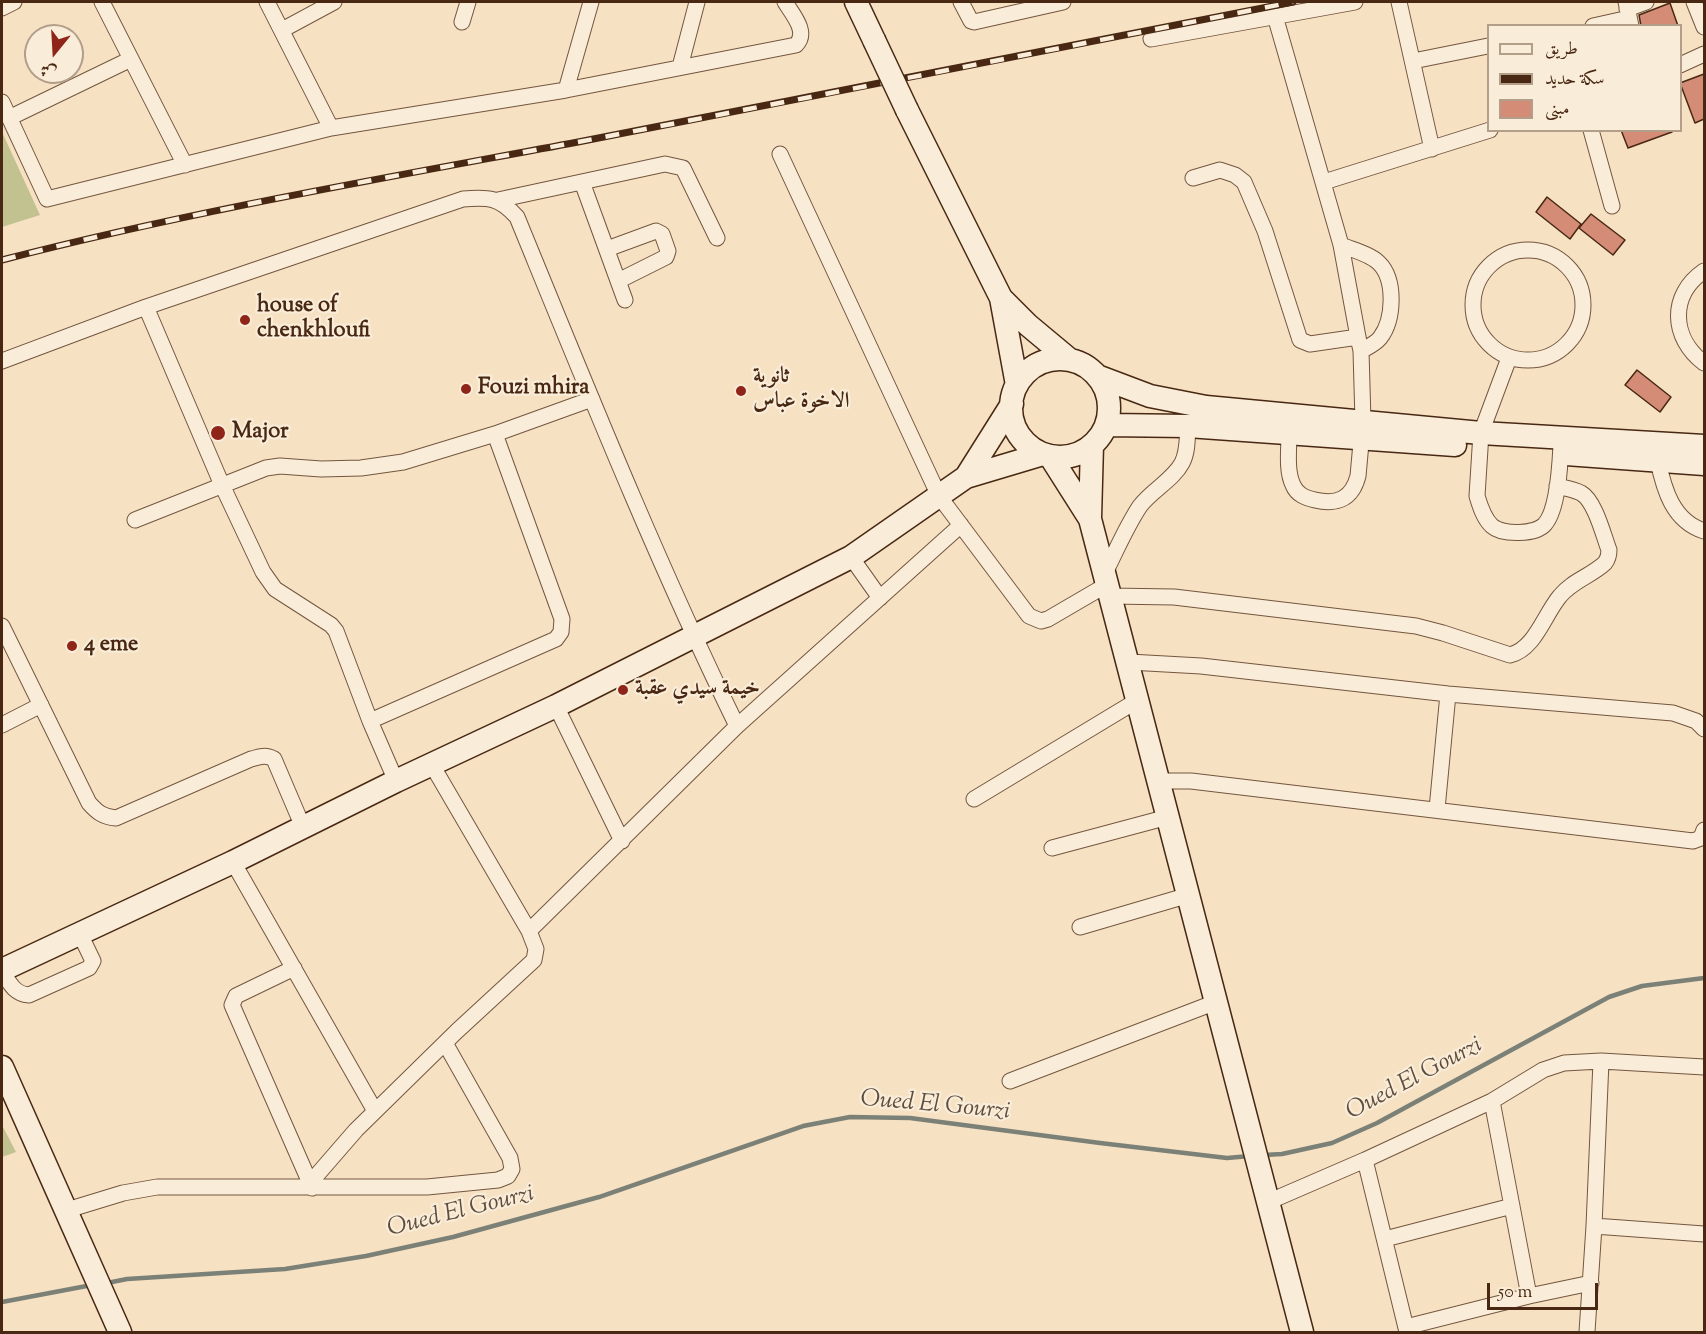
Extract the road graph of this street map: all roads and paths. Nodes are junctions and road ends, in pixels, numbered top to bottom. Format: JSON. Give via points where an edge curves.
{"nodes":[{"id":1,"x":14,"y":2,"type":"edge"},
{"id":2,"x":102,"y":2,"type":"edge"},
{"id":3,"x":267,"y":2,"type":"edge"},
{"id":4,"x":334,"y":2,"type":"edge"},
{"id":5,"x":468,"y":2,"type":"edge"},
{"id":6,"x":591,"y":2,"type":"edge"},
{"id":7,"x":697,"y":2,"type":"edge"},
{"id":8,"x":785,"y":2,"type":"edge"},
{"id":9,"x":856,"y":2,"type":"edge"},
{"id":10,"x":961,"y":2,"type":"edge"},
{"id":11,"x":1063,"y":2,"type":"edge"},
{"id":12,"x":1355,"y":2,"type":"edge"},
{"id":13,"x":1399,"y":2,"type":"edge"},
{"id":14,"x":1646,"y":2,"type":"edge"},
{"id":15,"x":1694,"y":2,"type":"edge"},
{"id":16,"x":2,"y":8,"type":"edge"},
{"id":17,"x":1628,"y":14,"type":"edge"},
{"id":18,"x":1275,"y":16,"type":"junction"},
{"id":19,"x":462,"y":22,"type":"dead end"},
{"id":20,"x":1599,"y":24,"type":"edge"},
{"id":21,"x":1704,"y":27,"type":"edge"},
{"id":22,"x":282,"y":30,"type":"junction"},
{"id":23,"x":1151,"y":39,"type":"dead end"},
{"id":24,"x":1487,"y":46,"type":"edge"},
{"id":25,"x":1704,"y":54,"type":"edge"},
{"id":26,"x":131,"y":59,"type":"junction"},
{"id":27,"x":1413,"y":61,"type":"junction"},
{"id":28,"x":1682,"y":63,"type":"edge"},
{"id":29,"x":680,"y":67,"type":"junction"},
{"id":30,"x":566,"y":90,"type":"junction"},
{"id":31,"x":2,"y":102,"type":"edge"},
{"id":32,"x":9,"y":118,"type":"junction"},
{"id":33,"x":331,"y":128,"type":"junction"},
{"id":34,"x":1487,"y":131,"type":"edge"},
{"id":35,"x":1592,"y":132,"type":"edge"},
{"id":36,"x":1432,"y":149,"type":"junction"},
{"id":37,"x":780,"y":153,"type":"dead end"},
{"id":38,"x":185,"y":165,"type":"junction"},
{"id":39,"x":1193,"y":178,"type":"dead end"},
{"id":40,"x":582,"y":182,"type":"junction"},
{"id":41,"x":1324,"y":182,"type":"junction"},
{"id":42,"x":498,"y":200,"type":"junction"},
{"id":43,"x":1612,"y":206,"type":"dead end"},
{"id":44,"x":717,"y":238,"type":"dead end"},
{"id":45,"x":1341,"y":245,"type":"junction"},
{"id":46,"x":607,"y":249,"type":"junction"},
{"id":47,"x":1704,"y":271,"type":"edge"},
{"id":48,"x":618,"y":281,"type":"junction"},
{"id":49,"x":1001,"y":298,"type":"junction"},
{"id":50,"x":625,"y":300,"type":"dead end"},
{"id":51,"x":146,"y":307,"type":"junction"},
{"id":52,"x":1359,"y":344,"type":"junction"},
{"id":53,"x":1509,"y":358,"type":"junction"},
{"id":54,"x":1070,"y":360,"type":"junction"},
{"id":55,"x":2,"y":361,"type":"edge"},
{"id":56,"x":1704,"y":363,"type":"edge"},
{"id":57,"x":1097,"y":376,"type":"junction"},
{"id":58,"x":1014,"y":394,"type":"junction"},
{"id":59,"x":592,"y":399,"type":"junction"},
{"id":60,"x":1107,"y":425,"type":"junction"},
{"id":61,"x":1188,"y":426,"type":"junction"},
{"id":62,"x":1363,"y":430,"type":"junction"},
{"id":63,"x":495,"y":434,"type":"junction"},
{"id":64,"x":1288,"y":434,"type":"junction"},
{"id":65,"x":1481,"y":440,"type":"junction"},
{"id":66,"x":1092,"y":445,"type":"junction"},
{"id":67,"x":1561,"y":446,"type":"junction"},
{"id":68,"x":1704,"y":446,"type":"edge"},
{"id":69,"x":1047,"y":455,"type":"junction"},
{"id":70,"x":1658,"y":460,"type":"junction"},
{"id":71,"x":1704,"y":464,"type":"edge"},
{"id":72,"x":966,"y":477,"type":"junction"},
{"id":73,"x":222,"y":485,"type":"junction"},
{"id":74,"x":1557,"y":486,"type":"junction"},
{"id":75,"x":939,"y":496,"type":"junction"},
{"id":76,"x":1090,"y":519,"type":"junction"},
{"id":77,"x":135,"y":520,"type":"dead end"},
{"id":78,"x":961,"y":525,"type":"junction"},
{"id":79,"x":1704,"y":531,"type":"edge"},
{"id":80,"x":851,"y":557,"type":"junction"},
{"id":81,"x":1108,"y":584,"type":"junction"},
{"id":82,"x":880,"y":598,"type":"junction"},
{"id":83,"x":2,"y":626,"type":"edge"},
{"id":84,"x":694,"y":637,"type":"junction"},
{"id":85,"x":1129,"y":662,"type":"junction"},
{"id":86,"x":1448,"y":694,"type":"junction"},
{"id":87,"x":1138,"y":700,"type":"junction"},
{"id":88,"x":41,"y":705,"type":"junction"},
{"id":89,"x":556,"y":706,"type":"junction"},
{"id":90,"x":370,"y":721,"type":"junction"},
{"id":91,"x":2,"y":725,"type":"edge"},
{"id":92,"x":737,"y":726,"type":"junction"},
{"id":93,"x":1704,"y":729,"type":"edge"},
{"id":94,"x":432,"y":765,"type":"junction"},
{"id":95,"x":1158,"y":781,"type":"junction"},
{"id":96,"x":396,"y":782,"type":"junction"},
{"id":97,"x":974,"y":799,"type":"dead end"},
{"id":98,"x":1437,"y":809,"type":"junction"},
{"id":99,"x":1168,"y":817,"type":"junction"},
{"id":100,"x":303,"y":827,"type":"junction"},
{"id":101,"x":1704,"y":830,"type":"edge"},
{"id":102,"x":622,"y":841,"type":"junction"},
{"id":103,"x":1052,"y":848,"type":"dead end"},
{"id":104,"x":233,"y":862,"type":"junction"},
{"id":105,"x":1189,"y":895,"type":"junction"},
{"id":106,"x":1080,"y":927,"type":"dead end"},
{"id":107,"x":529,"y":932,"type":"junction"},
{"id":108,"x":80,"y":934,"type":"junction"},
{"id":109,"x":294,"y":968,"type":"junction"},
{"id":110,"x":2,"y":971,"type":"edge"},
{"id":111,"x":1216,"y":1002,"type":"junction"},
{"id":112,"x":445,"y":1043,"type":"junction"},
{"id":113,"x":1601,"y":1061,"type":"junction"},
{"id":114,"x":2,"y":1067,"type":"edge"},
{"id":115,"x":1704,"y":1067,"type":"edge"},
{"id":116,"x":1010,"y":1081,"type":"dead end"},
{"id":117,"x":1492,"y":1101,"type":"junction"},
{"id":118,"x":375,"y":1111,"type":"junction"},
{"id":119,"x":1365,"y":1160,"type":"junction"},
{"id":120,"x":311,"y":1186,"type":"junction"},
{"id":121,"x":1268,"y":1202,"type":"junction"},
{"id":122,"x":1512,"y":1206,"type":"junction"},
{"id":123,"x":64,"y":1211,"type":"junction"},
{"id":124,"x":1594,"y":1226,"type":"junction"},
{"id":125,"x":1704,"y":1234,"type":"edge"},
{"id":126,"x":1385,"y":1239,"type":"junction"},
{"id":127,"x":1591,"y":1283,"type":"junction"},
{"id":128,"x":1529,"y":1296,"type":"junction"},
{"id":129,"x":116,"y":1330,"type":"edge"},
{"id":130,"x":1407,"y":1330,"type":"edge"},
{"id":131,"x":1302,"y":1332,"type":"edge"},
{"id":132,"x":1587,"y":1332,"type":"edge"}],
"edges":[{"from":1,"to":16,"type":"street"},
{"from":2,"to":26,"type":"street"},
{"from":3,"to":22,"type":"street"},
{"from":4,"to":22,"type":"street"},
{"from":5,"to":19,"type":"street"},
{"from":6,"to":30,"type":"street"},
{"from":7,"to":29,"type":"street"},
{"from":8,"to":29,"type":"street","via":[[802,32],[796,45]]},
{"from":9,"to":49,"type":"main road","bridge":true},
{"from":10,"to":11,"type":"street","via":[[971,21],[977,22]]},
{"from":12,"to":18,"type":"street"},
{"from":13,"to":27,"type":"street"},
{"from":14,"to":17,"type":"street"},
{"from":15,"to":21,"type":"street"},
{"from":17,"to":20,"type":"street"},
{"from":18,"to":23,"type":"street"},
{"from":18,"to":41,"type":"street"},
{"from":22,"to":33,"type":"street"},
{"from":24,"to":27,"type":"street"},
{"from":25,"to":28,"type":"street"},
{"from":26,"to":32,"type":"street"},
{"from":26,"to":38,"type":"street"},
{"from":27,"to":36,"type":"street"},
{"from":29,"to":30,"type":"street"},
{"from":30,"to":33,"type":"street"},
{"from":31,"to":32,"type":"street"},
{"from":32,"to":38,"type":"street","via":[[47,199]]},
{"from":33,"to":38,"type":"street"},
{"from":34,"to":36,"type":"street"},
{"from":35,"to":43,"type":"street"},
{"from":36,"to":41,"type":"street"},
{"from":37,"to":75,"type":"street"},
{"from":39,"to":52,"type":"street","via":[[1220,170],[1244,182],[1265,231],[1300,340],[1310,344]]},
{"from":40,"to":42,"type":"street"},
{"from":40,"to":44,"type":"street","via":[[665,164],[683,168]]},
{"from":40,"to":46,"type":"street"},
{"from":41,"to":45,"type":"street"},
{"from":42,"to":51,"type":"street","via":[[463,199]]},
{"from":42,"to":59,"type":"street","via":[[517,217]]},
{"from":45,"to":52,"type":"street"},
{"from":45,"to":52,"type":"street","via":[[1380,263],[1391,290],[1385,328],[1374,344]]},
{"from":46,"to":48,"type":"street"},
{"from":46,"to":48,"type":"street","via":[[656,231],[662,234],[668,251],[666,257]]},
{"from":47,"to":56,"type":"street","via":[[1689,284],[1678,316],[1683,338]]},
{"from":48,"to":50,"type":"street"},
{"from":49,"to":54,"type":"main road"},
{"from":49,"to":58,"type":"main road"},
{"from":51,"to":55,"type":"street"},
{"from":51,"to":73,"type":"street"},
{"from":52,"to":62,"type":"street"},
{"from":53,"to":53,"type":"street","via":[[1532,361],[1555,354],[1572,339],[1582,318],[1583,295],[1574,274],[1546,253],[1523,250],[1501,256],[1478,281],[1472,304],[1476,327],[1490,346]]},
{"from":53,"to":65,"type":"street"},
{"from":54,"to":57,"type":"main road"},
{"from":54,"to":58,"type":"main road","via":[[1050,360],[1031,369]]},
{"from":57,"to":60,"type":"main road","via":[[1107,391]]},
{"from":57,"to":62,"type":"main road","via":[[1187,405]]},
{"from":58,"to":69,"type":"main road","via":[[1012,417],[1016,429],[1032,448]]},
{"from":58,"to":72,"type":"main road"},
{"from":59,"to":63,"type":"street"},
{"from":59,"to":84,"type":"street"},
{"from":60,"to":61,"type":"main road"},
{"from":60,"to":66,"type":"main road"},
{"from":61,"to":64,"type":"main road"},
{"from":61,"to":81,"type":"street","via":[[1182,463],[1142,503]]},
{"from":62,"to":64,"type":"main road"},
{"from":62,"to":64,"type":"street","via":[[1355,485],[1343,499],[1329,503],[1304,497],[1293,486]]},
{"from":62,"to":65,"type":"main road"},
{"from":63,"to":73,"type":"street","via":[[403,462],[361,468],[280,466]]},
{"from":63,"to":90,"type":"street","via":[[562,619],[561,632],[556,639]]},
{"from":65,"to":67,"type":"main road"},
{"from":65,"to":74,"type":"street","via":[[1477,496],[1487,519],[1498,530],[1537,530],[1550,516]]},
{"from":66,"to":69,"type":"main road","via":[[1065,457]]},
{"from":66,"to":76,"type":"main road"},
{"from":67,"to":68,"type":"main road","via":[[1657,442]]},
{"from":67,"to":70,"type":"main road"},
{"from":67,"to":74,"type":"street"},
{"from":69,"to":72,"type":"main road"},
{"from":69,"to":76,"type":"main road"},
{"from":70,"to":71,"type":"main road"},
{"from":70,"to":79,"type":"street","via":[[1665,490],[1678,514],[1692,527]]},
{"from":72,"to":75,"type":"main road"},
{"from":73,"to":77,"type":"street"},
{"from":73,"to":90,"type":"street","via":[[275,589],[336,631]]},
{"from":74,"to":81,"type":"street","via":[[1582,494],[1590,501],[1609,556],[1560,596],[1525,648],[1510,655],[1416,626],[1174,597]]},
{"from":75,"to":78,"type":"street"},
{"from":75,"to":80,"type":"main road"},
{"from":76,"to":81,"type":"main road"},
{"from":78,"to":81,"type":"street","via":[[1035,620],[1048,619]]},
{"from":78,"to":82,"type":"street"},
{"from":80,"to":82,"type":"street"},
{"from":80,"to":84,"type":"main road"},
{"from":81,"to":85,"type":"main road"},
{"from":82,"to":92,"type":"street"},
{"from":83,"to":88,"type":"street"},
{"from":84,"to":89,"type":"main road"},
{"from":84,"to":92,"type":"street"},
{"from":85,"to":86,"type":"street","via":[[1201,666]]},
{"from":85,"to":87,"type":"main road"},
{"from":86,"to":93,"type":"street","via":[[1673,713],[1696,721]]},
{"from":86,"to":98,"type":"street"},
{"from":87,"to":95,"type":"main road"},
{"from":87,"to":97,"type":"street"},
{"from":88,"to":91,"type":"street"},
{"from":88,"to":100,"type":"street","via":[[89,803],[104,816],[116,818],[251,759],[268,756],[274,759]]},
{"from":89,"to":94,"type":"main road"},
{"from":89,"to":102,"type":"street"},
{"from":90,"to":96,"type":"street"},
{"from":92,"to":102,"type":"street"},
{"from":94,"to":96,"type":"main road"},
{"from":94,"to":107,"type":"street"},
{"from":95,"to":98,"type":"street"},
{"from":95,"to":99,"type":"main road"},
{"from":96,"to":100,"type":"main road"},
{"from":98,"to":101,"type":"street","via":[[1693,841],[1701,838]]},
{"from":99,"to":103,"type":"street"},
{"from":99,"to":105,"type":"main road"},
{"from":100,"to":104,"type":"main road"},
{"from":102,"to":107,"type":"street"},
{"from":104,"to":108,"type":"main road"},
{"from":104,"to":109,"type":"street"},
{"from":105,"to":106,"type":"street"},
{"from":105,"to":111,"type":"main road"},
{"from":107,"to":112,"type":"street","via":[[536,949],[531,964]]},
{"from":108,"to":110,"type":"main road"},
{"from":108,"to":110,"type":"street","via":[[93,961],[78,973],[29,996],[16,991]]},
{"from":109,"to":118,"type":"street"},
{"from":109,"to":120,"type":"street","via":[[236,996],[232,1005]]},
{"from":111,"to":116,"type":"street"},
{"from":111,"to":121,"type":"main road"},
{"from":112,"to":118,"type":"street"},
{"from":112,"to":120,"type":"street","via":[[510,1158],[512,1169],[508,1176],[427,1187]]},
{"from":113,"to":115,"type":"street"},
{"from":113,"to":117,"type":"street","via":[[1564,1063],[1543,1070]]},
{"from":113,"to":124,"type":"street"},
{"from":114,"to":123,"type":"main road"},
{"from":117,"to":119,"type":"street"},
{"from":117,"to":122,"type":"street"},
{"from":118,"to":120,"type":"street"},
{"from":119,"to":121,"type":"street"},
{"from":119,"to":126,"type":"street"},
{"from":120,"to":123,"type":"street","via":[[157,1187]]},
{"from":121,"to":131,"type":"main road"},
{"from":122,"to":126,"type":"street"},
{"from":122,"to":128,"type":"street"},
{"from":123,"to":129,"type":"main road"},
{"from":124,"to":125,"type":"street"},
{"from":124,"to":127,"type":"street"},
{"from":126,"to":130,"type":"street"},
{"from":127,"to":128,"type":"street"},
{"from":127,"to":132,"type":"street"},
{"from":128,"to":130,"type":"street"}]}
